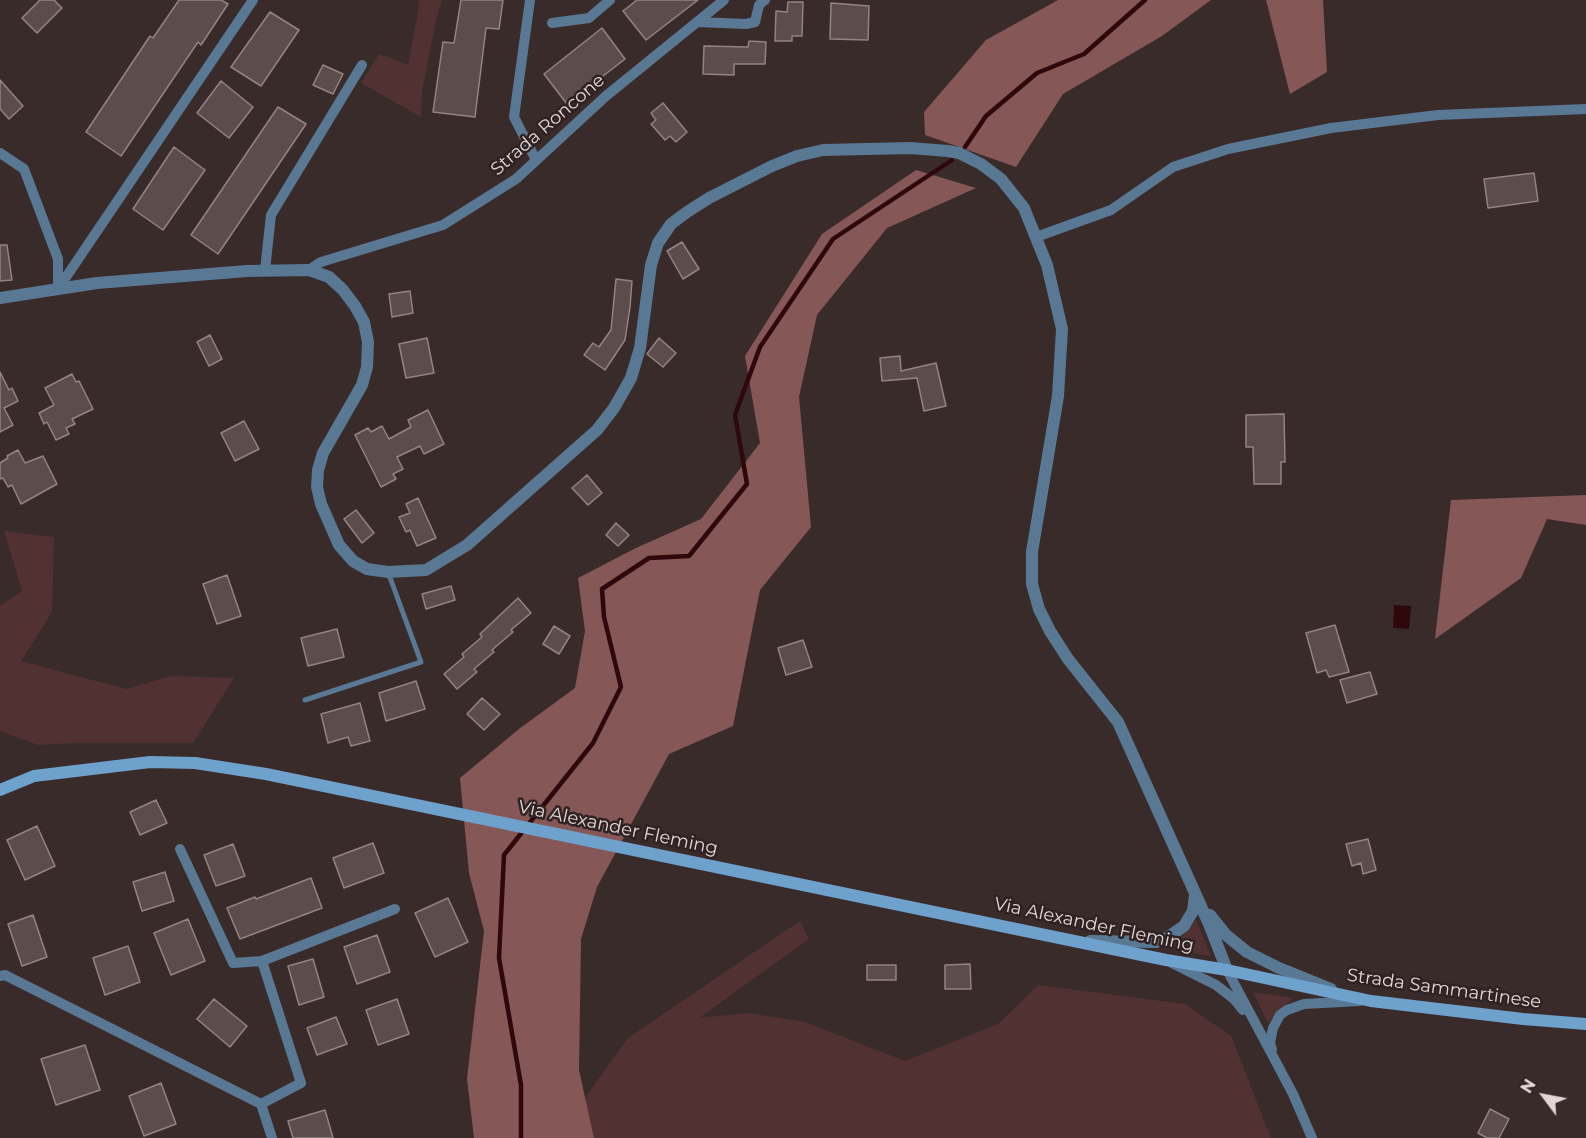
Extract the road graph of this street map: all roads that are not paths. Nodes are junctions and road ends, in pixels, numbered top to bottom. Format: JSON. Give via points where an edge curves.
{"nodes":[{"id":1,"x":253,"y":0,"type":"edge"},
{"id":2,"x":530,"y":0,"type":"edge"},
{"id":3,"x":610,"y":0,"type":"edge"},
{"id":4,"x":724,"y":0,"type":"edge"},
{"id":5,"x":765,"y":0,"type":"edge"},
{"id":6,"x":697,"y":22,"type":"junction"},
{"id":7,"x":552,"y":23,"type":"dead end"},
{"id":8,"x":362,"y":65,"type":"dead end"},
{"id":9,"x":1586,"y":109,"type":"edge"},
{"id":10,"x":0,"y":153,"type":"edge"},
{"id":11,"x":536,"y":160,"type":"junction"},
{"id":12,"x":1036,"y":237,"type":"junction"},
{"id":13,"x":265,"y":270,"type":"junction"},
{"id":14,"x":309,"y":270,"type":"junction"},
{"id":15,"x":58,"y":289,"type":"junction"},
{"id":16,"x":0,"y":298,"type":"edge"},
{"id":17,"x":388,"y":573,"type":"junction"},
{"id":18,"x":306,"y":700,"type":"dead end"},
{"id":19,"x":0,"y":790,"type":"edge"},
{"id":20,"x":180,"y":849,"type":"dead end"},
{"id":21,"x":1195,"y":894,"type":"junction"},
{"id":22,"x":395,"y":909,"type":"dead end"},
{"id":23,"x":1082,"y":941,"type":"junction"},
{"id":24,"x":1166,"y":960,"type":"junction"},
{"id":25,"x":262,"y":961,"type":"junction"},
{"id":26,"x":1227,"y":970,"type":"junction"},
{"id":27,"x":0,"y":976,"type":"edge"},
{"id":28,"x":1350,"y":996,"type":"junction"},
{"id":29,"x":1371,"y":1001,"type":"junction"},
{"id":30,"x":1586,"y":1024,"type":"edge"},
{"id":31,"x":1258,"y":1028,"type":"junction"},
{"id":32,"x":1274,"y":1059,"type":"junction"},
{"id":33,"x":261,"y":1104,"type":"junction"},
{"id":34,"x":272,"y":1138,"type":"edge"},
{"id":35,"x":1312,"y":1138,"type":"edge"}],
"edges":[{"from":1,"to":15,"type":"street"},
{"from":2,"to":11,"type":"street","via":[[513,117]]},
{"from":3,"to":7,"type":"street","via":[[589,18]]},
{"from":4,"to":6,"type":"street","name":"Strada Roncone"},
{"from":5,"to":6,"type":"street","via":[[759,5],[755,22]]},
{"from":6,"to":11,"type":"street","name":"Strada Roncone","via":[[606,96]]},
{"from":8,"to":13,"type":"street","via":[[271,215]]},
{"from":9,"to":12,"type":"street","via":[[1438,115],[1331,128],[1228,149],[1173,167],[1111,210]]},
{"from":10,"to":15,"type":"street","via":[[24,169],[58,259]]},
{"from":11,"to":14,"type":"street","name":"Strada Roncone","via":[[516,178],[443,225],[321,262]]},
{"from":12,"to":17,"type":"street","via":[[1024,208],[1001,179],[981,164],[948,151],[823,150],[772,166],[709,198],[671,224],[658,243],[631,378],[597,430],[467,545],[426,570]]},
{"from":12,"to":21,"type":"street","via":[[1062,329],[1058,396],[1032,552],[1032,584],[1039,609],[1056,640],[1118,722]]},
{"from":13,"to":14,"type":"street"},
{"from":13,"to":15,"type":"street"},
{"from":14,"to":17,"type":"street","via":[[329,278],[343,290],[364,322],[368,342],[362,385],[323,453],[318,470],[321,504],[339,545],[353,561]]},
{"from":15,"to":16,"type":"street"},
{"from":17,"to":18,"type":"lane","via":[[421,662]]},
{"from":19,"to":23,"type":"main road","name":"Via Alexander Fleming","via":[[34,776],[54,773],[150,762],[195,763],[266,774]]},
{"from":20,"to":25,"type":"street","via":[[233,963]]},
{"from":21,"to":23,"type":"street","via":[[1189,919],[1179,932],[1164,940]]},
{"from":21,"to":26,"type":"street"},
{"from":21,"to":28,"type":"street","via":[[1226,935],[1247,952]]},
{"from":22,"to":25,"type":"street"},
{"from":23,"to":24,"type":"main road","name":"Via Alexander Fleming"},
{"from":24,"to":26,"type":"main road","name":"Via Alexander Fleming"},
{"from":24,"to":31,"type":"street","via":[[1216,985],[1234,999]]},
{"from":25,"to":33,"type":"street","via":[[301,1083]]},
{"from":26,"to":28,"type":"main road","name":"Strada Sammartinese"},
{"from":26,"to":31,"type":"street"},
{"from":27,"to":33,"type":"street","via":[[5,975]]},
{"from":28,"to":29,"type":"main road","name":"Strada Sammartinese"},
{"from":29,"to":30,"type":"main road","name":"Strada Sammartinese"},
{"from":29,"to":32,"type":"street","via":[[1304,1004],[1287,1010],[1273,1028],[1270,1043]]},
{"from":31,"to":32,"type":"street"},
{"from":32,"to":35,"type":"street"},
{"from":33,"to":34,"type":"street"}]}
